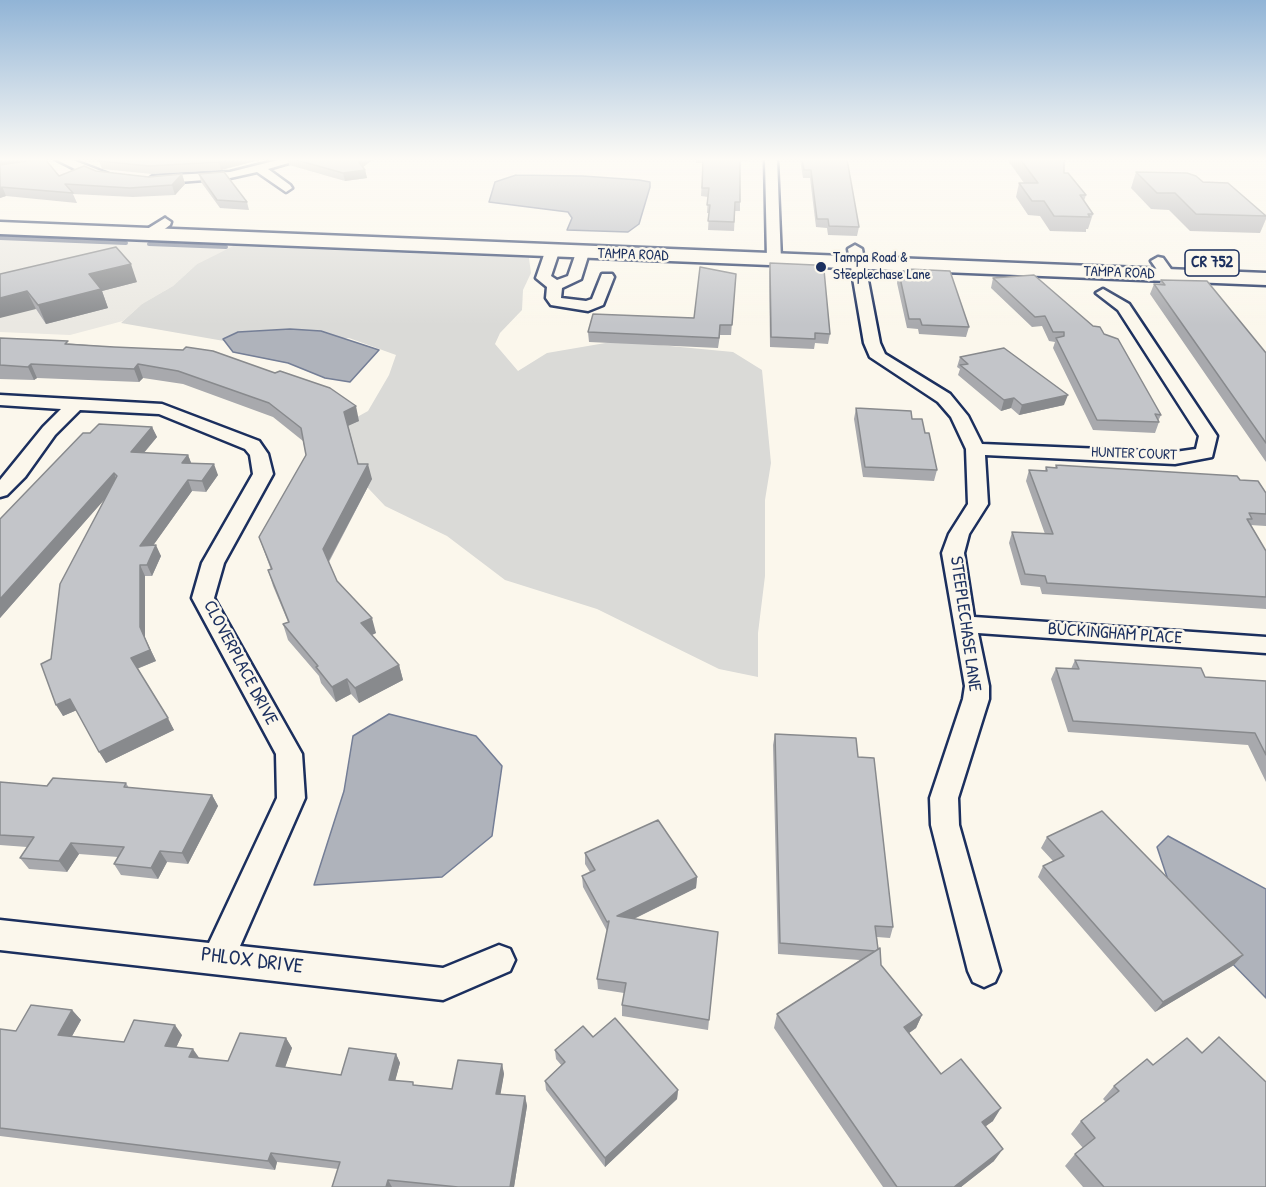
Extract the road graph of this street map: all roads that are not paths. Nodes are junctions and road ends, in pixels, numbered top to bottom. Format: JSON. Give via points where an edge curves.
{"nodes":[{"id":1,"x":773,"y":214,"type":"edge"},
{"id":2,"x":0,"y":215,"type":"edge"},
{"id":3,"x":0,"y":228,"type":"edge"},
{"id":4,"x":157,"y":228,"type":"junction"},
{"id":5,"x":552,"y":252,"type":"junction"},
{"id":6,"x":774,"y":252,"type":"junction"},
{"id":7,"x":582,"y":254,"type":"junction"},
{"id":8,"x":856,"y":256,"type":"junction"},
{"id":9,"x":1266,"y":265,"type":"edge"},
{"id":10,"x":1163,"y":268,"type":"junction"},
{"id":11,"x":607,"y":277,"type":"dead end"},
{"id":12,"x":1266,"y":279,"type":"edge"},
{"id":13,"x":555,"y":285,"type":"junction"},
{"id":14,"x":1103,"y":293,"type":"dead end"},
{"id":15,"x":0,"y":400,"type":"edge"},
{"id":16,"x":76,"y":404,"type":"junction"},
{"id":17,"x":975,"y":449,"type":"junction"},
{"id":18,"x":0,"y":491,"type":"edge"},
{"id":19,"x":964,"y":624,"type":"junction"},
{"id":20,"x":1266,"y":645,"type":"edge"},
{"id":21,"x":0,"y":935,"type":"edge"},
{"id":22,"x":219,"y":957,"type":"junction"},
{"id":23,"x":499,"y":960,"type":"dead end"},
{"id":24,"x":984,"y":971,"type":"dead end"}],
"edges":[{"from":1,"to":6,"type":"street"},
{"from":2,"to":4,"type":"main road","name":"TAMPA ROAD","number":"CR 752"},
{"from":3,"to":4,"type":"main road","name":"TAMPA ROAD","number":"CR 752"},
{"from":4,"to":5,"type":"main road","name":"TAMPA ROAD","number":"CR 752"},
{"from":4,"to":6,"type":"main road","name":"TAMPA ROAD","number":"CR 752"},
{"from":5,"to":7,"type":"main road","name":"TAMPA ROAD","number":"CR 752"},
{"from":5,"to":13,"type":"street","via":[[543,278]]},
{"from":6,"to":7,"type":"main road","name":"TAMPA ROAD","number":"CR 752"},
{"from":6,"to":8,"type":"main road","name":"TAMPA ROAD","number":"CR 752"},
{"from":7,"to":13,"type":"street","via":[[574,279]]},
{"from":8,"to":10,"type":"main road","name":"TAMPA ROAD","number":"CR 752"},
{"from":8,"to":17,"type":"street","name":"STEEPLECHASE LANE","via":[[878,357],[944,398],[959,416]]},
{"from":9,"to":10,"type":"main road","name":"TAMPA ROAD","number":"CR 752"},
{"from":10,"to":12,"type":"main road","name":"TAMPA ROAD","number":"CR 752"},
{"from":11,"to":13,"type":"street","via":[[598,302],[588,306],[556,302]]},
{"from":14,"to":17,"type":"street","name":"HUNTER COURT","via":[[1124,307],[1208,436],[1204,453],[1175,458]]},
{"from":15,"to":16,"type":"street","name":"CLOVERPLACE DRIVE"},
{"from":16,"to":18,"type":"street"},
{"from":16,"to":22,"type":"street","name":"CLOVERPLACE DRIVE","via":[[162,409],[252,445],[259,454],[263,474],[213,563],[203,598],[289,754],[291,798]]},
{"from":17,"to":19,"type":"street","name":"STEEPLECHASE LANE","via":[[978,504],[959,534],[953,553]]},
{"from":19,"to":20,"type":"street","name":"BUCKINGHAM PLACE"},
{"from":19,"to":24,"type":"street","name":"STEEPLECHASE LANE","via":[[977,686],[976,699],[944,798],[945,825]]},
{"from":21,"to":22,"type":"street","name":"PHLOX DRIVE"},
{"from":22,"to":23,"type":"street","name":"PHLOX DRIVE","via":[[443,984]]}]}
